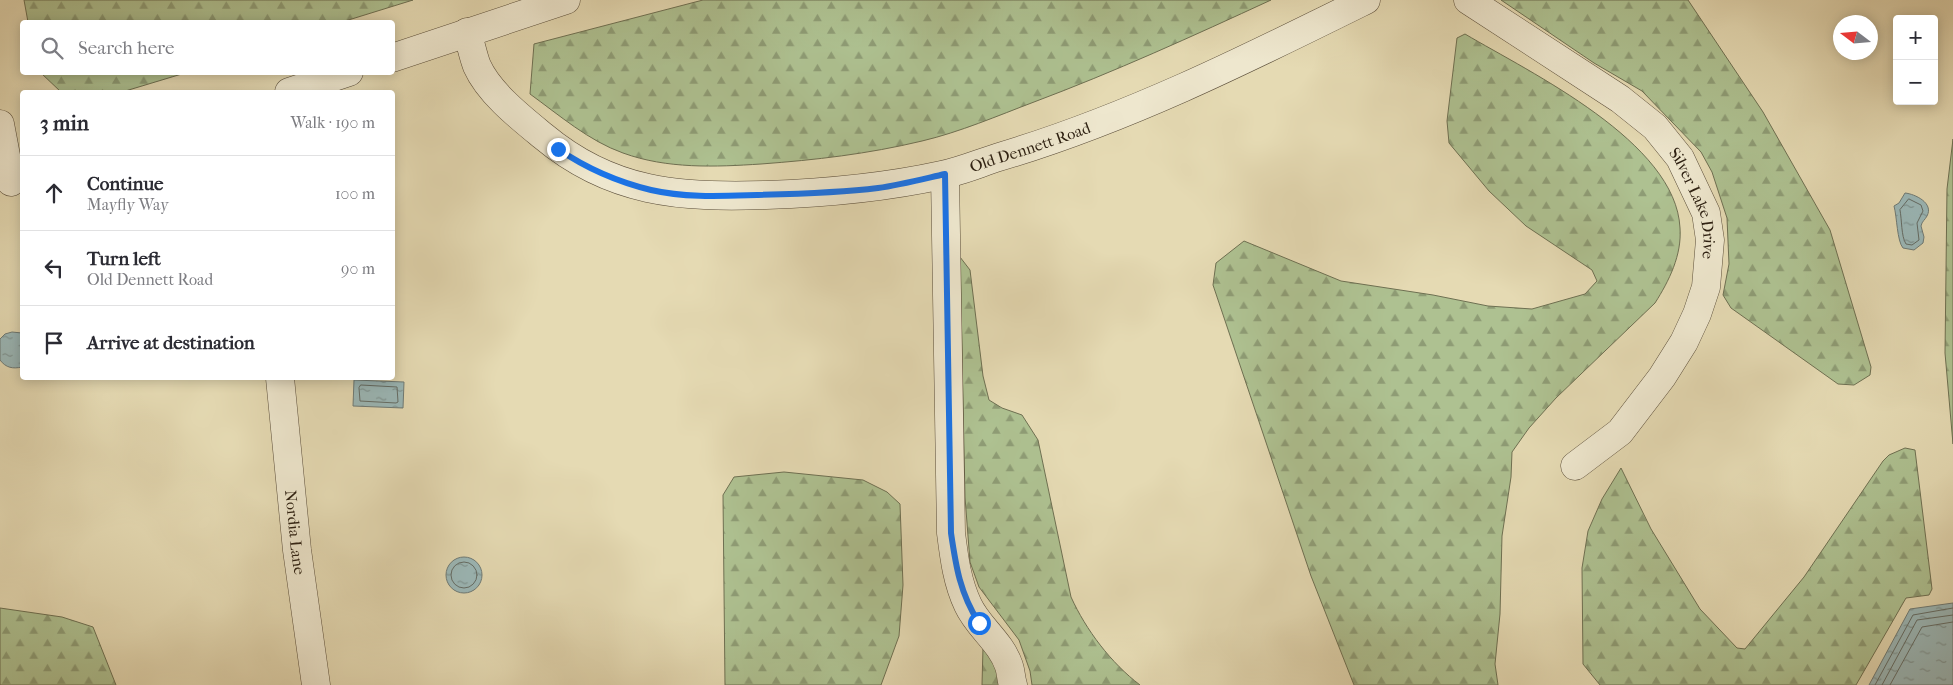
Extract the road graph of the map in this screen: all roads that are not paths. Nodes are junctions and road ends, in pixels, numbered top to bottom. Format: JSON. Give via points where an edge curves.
{"nodes":[{"id":1,"x":566,"y":0,"type":"edge"},
{"id":2,"x":1366,"y":0,"type":"edge"},
{"id":3,"x":1468,"y":0,"type":"edge"},
{"id":4,"x":467,"y":32,"type":"junction"},
{"id":5,"x":395,"y":57,"type":"edge"},
{"id":6,"x":339,"y":75,"type":"edge"},
{"id":7,"x":295,"y":90,"type":"edge"},
{"id":8,"x":0,"y":124,"type":"edge"},
{"id":9,"x":945,"y":174,"type":"junction"},
{"id":10,"x":11,"y":182,"type":"edge"},
{"id":11,"x":280,"y":380,"type":"edge"},
{"id":12,"x":1576,"y":466,"type":"dead end"},
{"id":13,"x":316,"y":685,"type":"edge"},
{"id":14,"x":1013,"y":685,"type":"edge"}],
"edges":[{"from":1,"to":4,"type":"street"},
{"from":2,"to":9,"type":"street","name":"Old Dennett Road","via":[[1128,112],[1066,136]]},
{"from":3,"to":12,"type":"street","name":"Silver Lake Drive","via":[[1620,99],[1655,127],[1680,158],[1706,213],[1710,240],[1706,287],[1684,342],[1620,432]]},
{"from":4,"to":5,"type":"street"},
{"from":4,"to":9,"type":"street","name":"Old Dennett Road","via":[[478,68],[494,91],[521,118],[577,162],[651,190],[710,196],[810,194],[880,187]]},
{"from":6,"to":7,"type":"street"},
{"from":8,"to":10,"type":"street"},
{"from":9,"to":14,"type":"street","via":[[951,533],[956,572],[968,605],[1009,666]]},
{"from":11,"to":13,"type":"street","name":"Nordia Lane","via":[[297,550]]}]}
